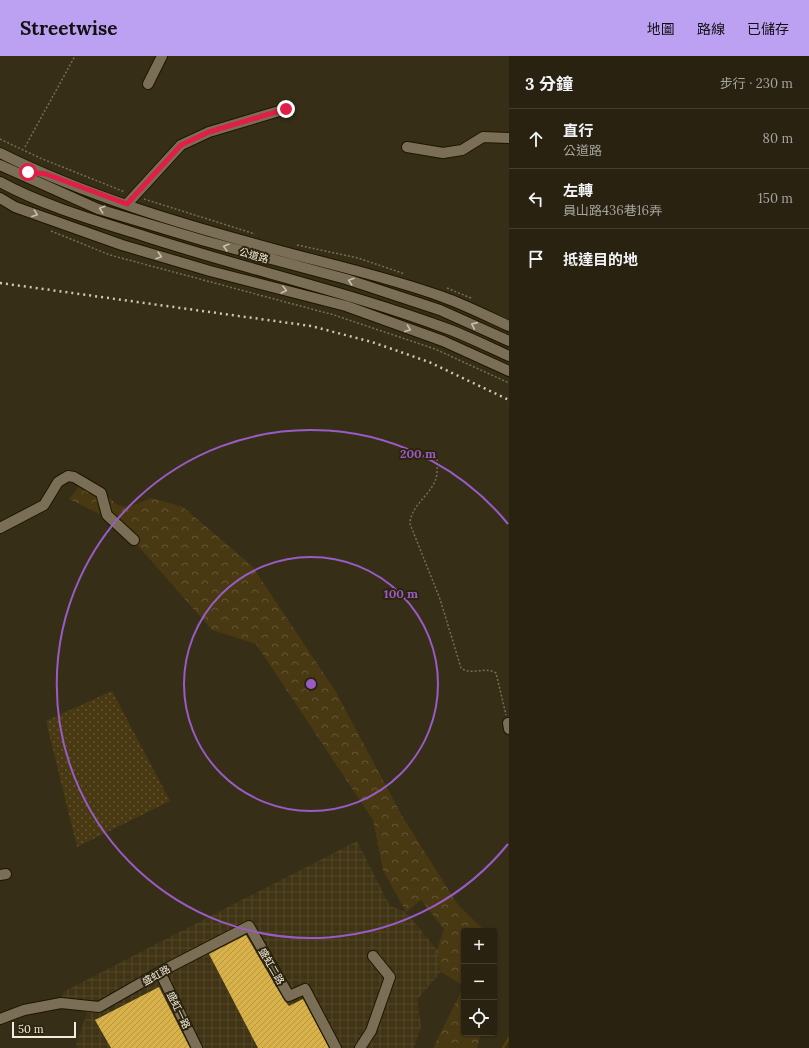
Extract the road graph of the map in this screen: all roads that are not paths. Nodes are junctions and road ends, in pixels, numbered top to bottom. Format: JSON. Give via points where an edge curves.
{"nodes":[{"id":1,"x":162,"y":56,"type":"edge"},
{"id":2,"x":148,"y":84,"type":"dead end"},
{"id":3,"x":286,"y":109,"type":"dead end"},
{"id":4,"x":509,"y":138,"type":"edge"},
{"id":5,"x":407,"y":146,"type":"dead end"},
{"id":6,"x":0,"y":153,"type":"edge"},
{"id":7,"x":13,"y":159,"type":"junction"},
{"id":8,"x":3,"y":167,"type":"edge"},
{"id":9,"x":28,"y":172,"type":"junction"},
{"id":10,"x":46,"y":174,"type":"junction"},
{"id":11,"x":0,"y":182,"type":"edge"},
{"id":12,"x":41,"y":183,"type":"junction"},
{"id":13,"x":0,"y":198,"type":"edge"},
{"id":14,"x":127,"y":204,"type":"junction"},
{"id":15,"x":509,"y":326,"type":"edge"},
{"id":16,"x":509,"y":341,"type":"edge"},
{"id":17,"x":509,"y":356,"type":"edge"},
{"id":18,"x":509,"y":371,"type":"edge"},
{"id":19,"x":0,"y":528,"type":"edge"},
{"id":20,"x":134,"y":540,"type":"dead end"},
{"id":21,"x":248,"y":926,"type":"joint"},
{"id":22,"x":373,"y":956,"type":"dead end"},
{"id":23,"x":160,"y":972,"type":"junction"},
{"id":24,"x":0,"y":1019,"type":"edge"},
{"id":25,"x":198,"y":1048,"type":"edge"},
{"id":26,"x":336,"y":1048,"type":"edge"},
{"id":27,"x":360,"y":1048,"type":"edge"}],
"edges":[{"from":1,"to":2,"type":"street"},
{"from":3,"to":14,"type":"street","via":[[209,132],[181,145]]},
{"from":4,"to":5,"type":"street","via":[[483,137],[462,150],[443,153]]},
{"from":6,"to":7,"type":"street","name":"公道路"},
{"from":7,"to":9,"type":"street"},
{"from":7,"to":10,"type":"street","name":"公道路"},
{"from":8,"to":9,"type":"street"},
{"from":8,"to":12,"type":"street","name":"公道路"},
{"from":9,"to":10,"type":"street"},
{"from":9,"to":12,"type":"street"},
{"from":10,"to":14,"type":"street","name":"公道路"},
{"from":11,"to":17,"type":"street","name":"公道路","via":[[20,193],[211,258],[348,296],[449,329]]},
{"from":16,"to":12,"type":"street","name":"公道路","one_way":true,"via":[[440,310],[346,279],[98,209]]},
{"from":13,"to":18,"type":"street","one_way":true,"via":[[15,207],[122,245],[346,306],[443,341]]},
{"from":14,"to":15,"type":"street","name":"公道路","via":[[275,250],[345,266],[443,297]]},
{"from":19,"to":20,"type":"street","via":[[44,505],[58,482],[68,476],[101,493],[107,515]]},
{"from":21,"to":23,"type":"street","name":"盛虹路"},
{"from":21,"to":26,"type":"street","name":"盛虹二路","via":[[289,996],[305,989]]},
{"from":22,"to":27,"type":"street","via":[[390,977],[370,1031]]},
{"from":23,"to":24,"type":"street","name":"盛虹路","via":[[99,1007],[61,1003],[24,1010]]},
{"from":23,"to":25,"type":"street","name":"盛虹一路"}]}
